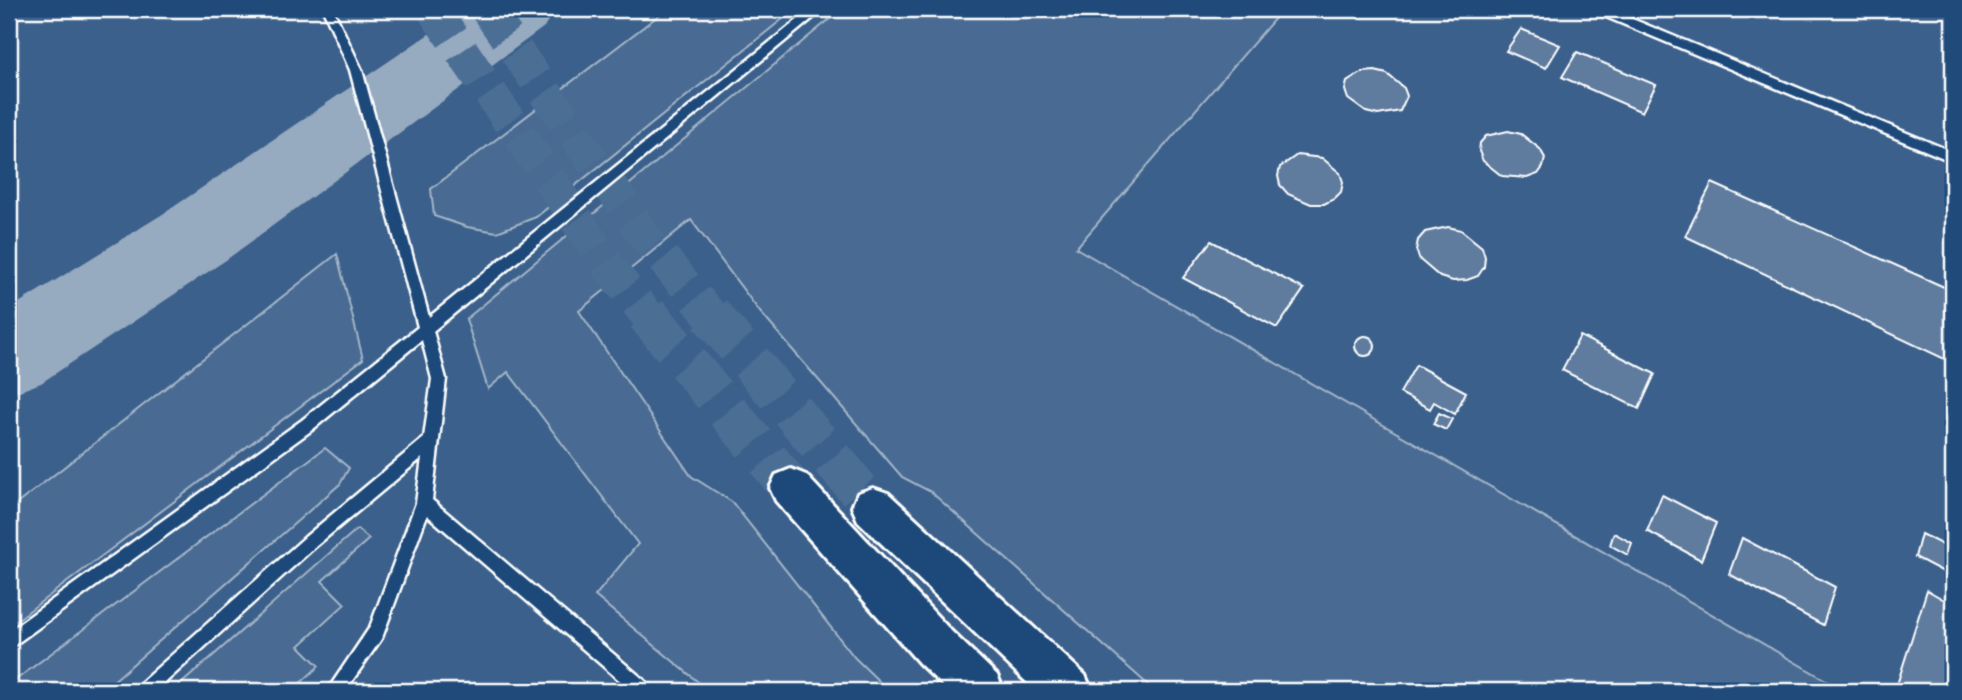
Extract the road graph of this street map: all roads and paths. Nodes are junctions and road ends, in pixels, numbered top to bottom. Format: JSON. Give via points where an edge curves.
{"nodes":[{"id":1,"x":328,"y":9,"type":"edge"},
{"id":2,"x":818,"y":9,"type":"edge"},
{"id":3,"x":1598,"y":9,"type":"edge"},
{"id":4,"x":1953,"y":157,"type":"edge"},
{"id":5,"x":425,"y":328,"type":"junction"},
{"id":6,"x":431,"y":441,"type":"junction"},
{"id":7,"x":791,"y":488,"type":"tunnel mouth"},
{"id":8,"x":424,"y":503,"type":"junction"},
{"id":9,"x":873,"y":507,"type":"tunnel mouth"},
{"id":10,"x":9,"y":641,"type":"edge"},
{"id":11,"x":144,"y":691,"type":"edge"},
{"id":12,"x":335,"y":691,"type":"edge"},
{"id":13,"x":644,"y":691,"type":"edge"},
{"id":14,"x":981,"y":691,"type":"edge"},
{"id":15,"x":1069,"y":691,"type":"edge"}],
"edges":[{"from":1,"to":5,"type":"lane","via":[[356,69]]},
{"from":2,"to":5,"type":"lane"},
{"from":3,"to":4,"type":"lane"},
{"from":5,"to":6,"type":"lane","via":[[439,379]]},
{"from":5,"to":10,"type":"lane","via":[[307,425]]},
{"from":6,"to":8,"type":"lane"},
{"from":6,"to":11,"type":"lane"},
{"from":7,"to":14,"type":"street","via":[[934,647]]},
{"from":8,"to":12,"type":"lane","via":[[376,632]]},
{"from":8,"to":13,"type":"lane"},
{"from":9,"to":15,"type":"street"}]}
